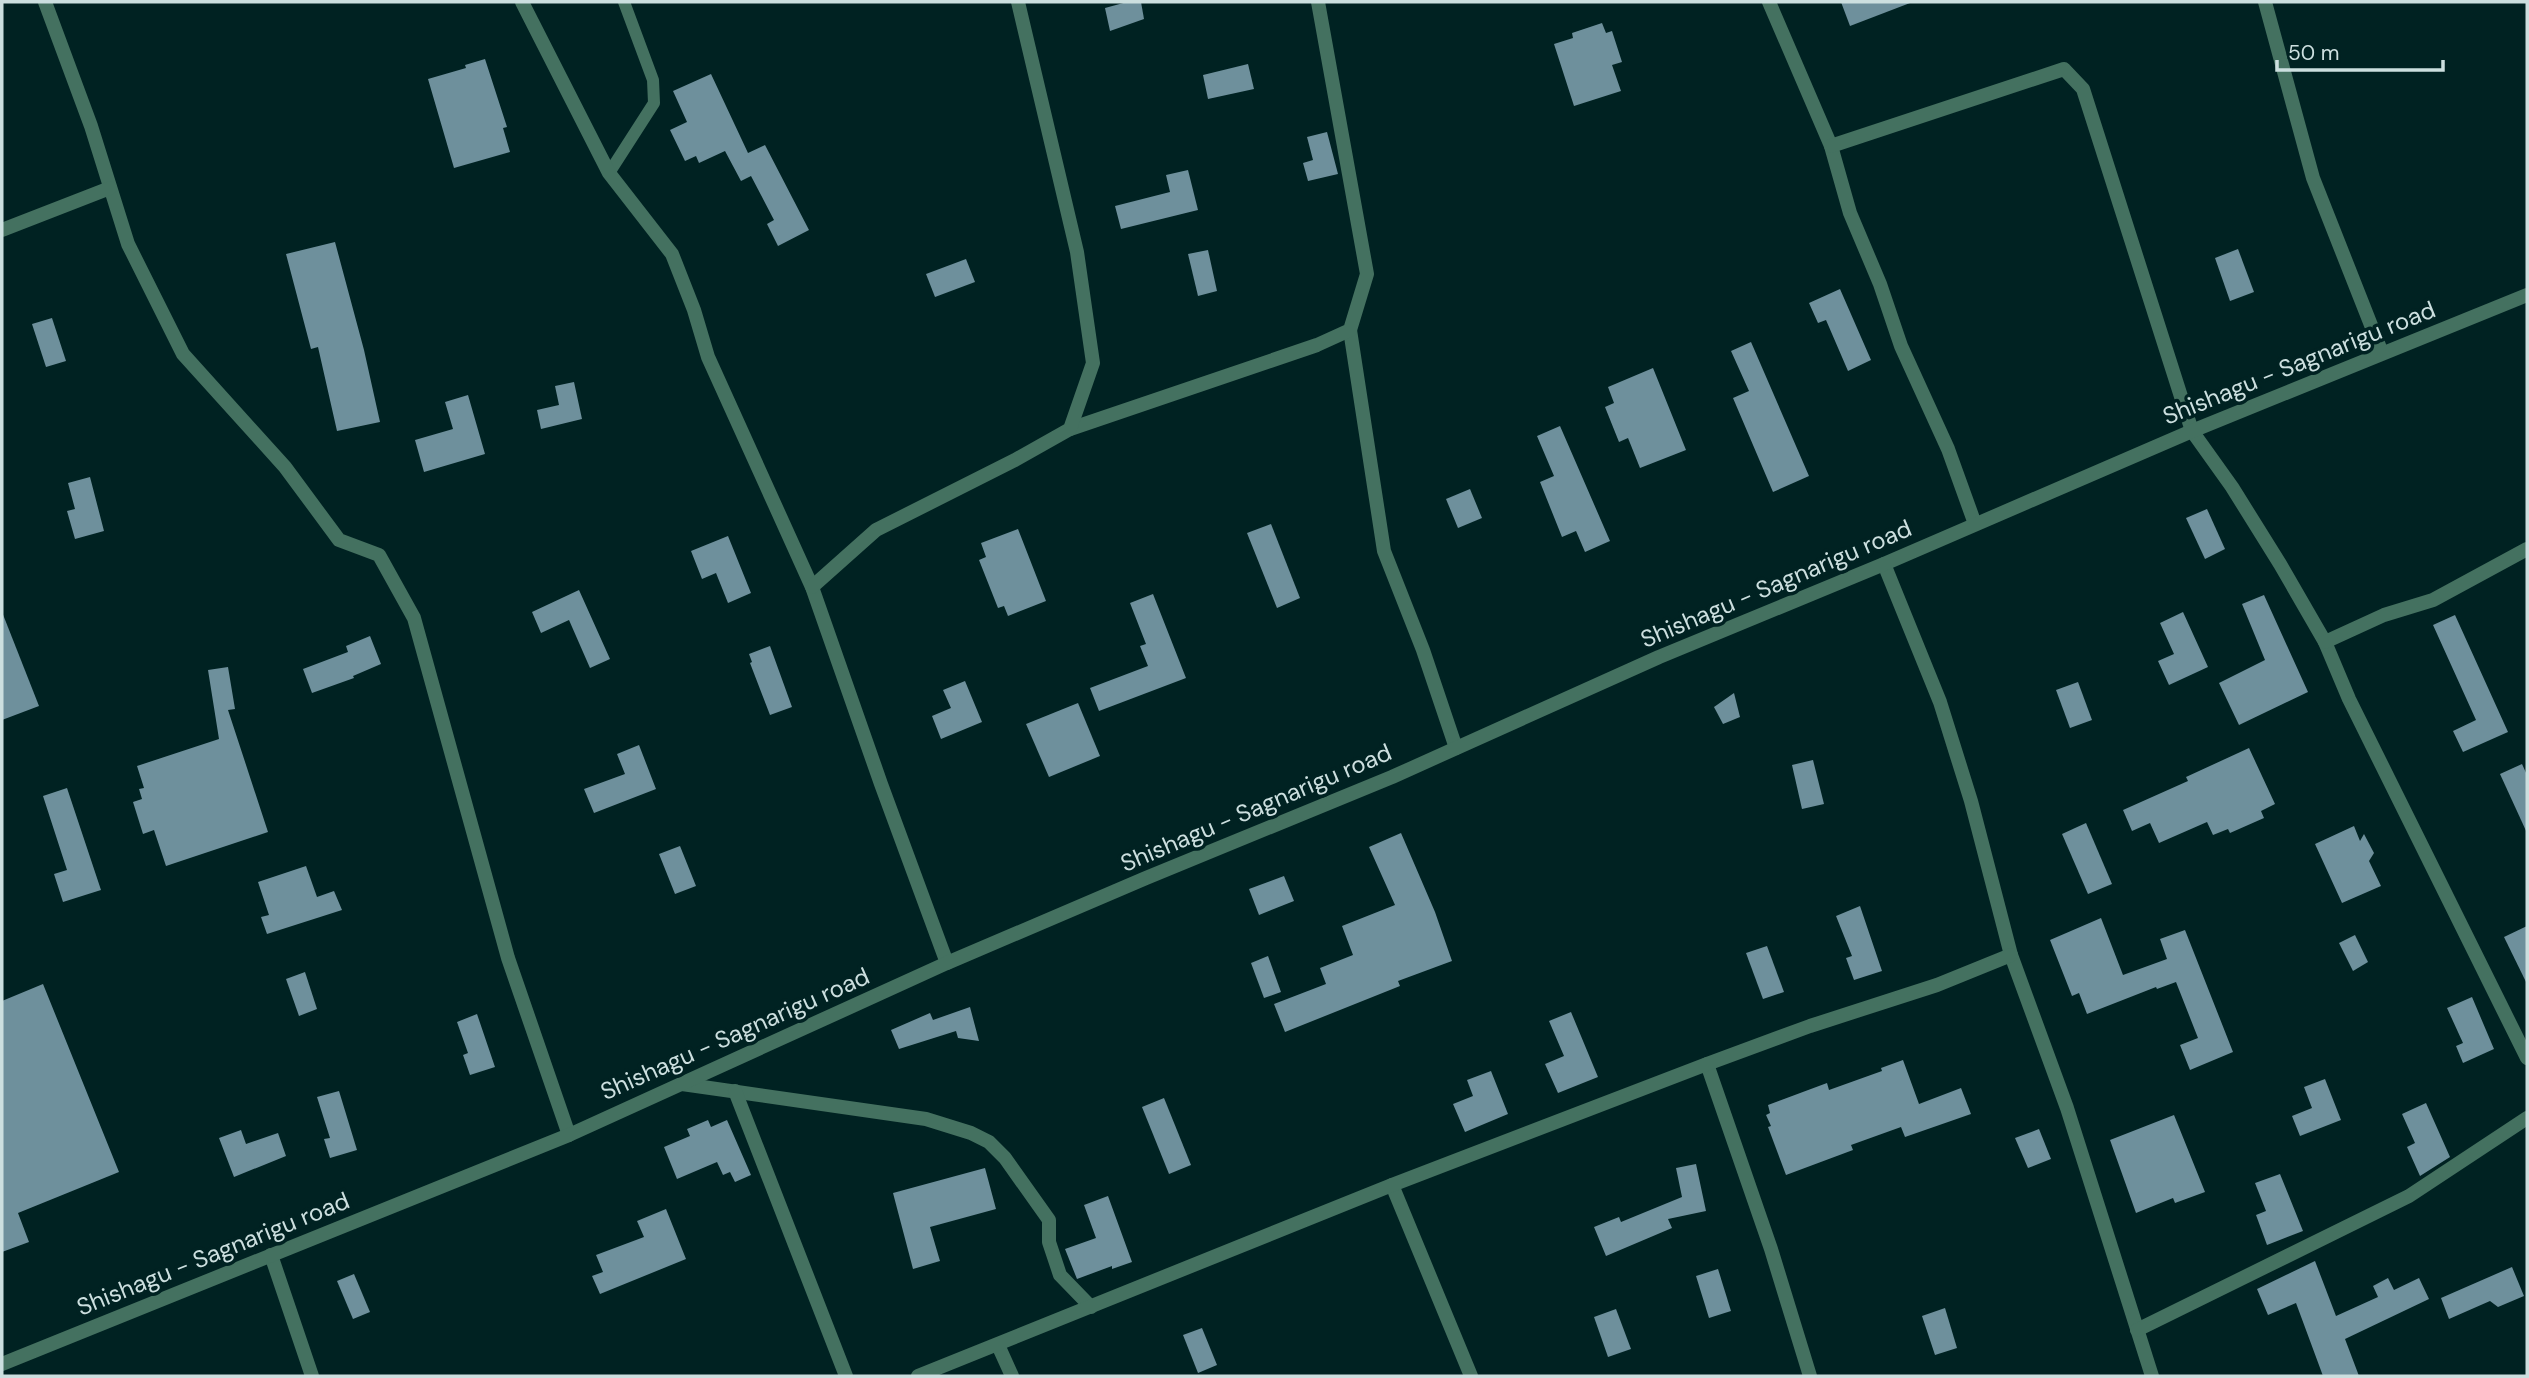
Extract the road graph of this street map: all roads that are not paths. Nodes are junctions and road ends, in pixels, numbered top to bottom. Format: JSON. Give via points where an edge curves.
{"nodes":[{"id":1,"x":46,"y":2,"type":"edge"},
{"id":2,"x":522,"y":2,"type":"edge"},
{"id":3,"x":624,"y":2,"type":"edge"},
{"id":4,"x":1018,"y":2,"type":"edge"},
{"id":5,"x":1318,"y":2,"type":"edge"},
{"id":6,"x":1769,"y":2,"type":"edge"},
{"id":7,"x":2265,"y":2,"type":"edge"},
{"id":8,"x":1831,"y":146,"type":"junction"},
{"id":9,"x":609,"y":173,"type":"junction"},
{"id":10,"x":110,"y":188,"type":"junction"},
{"id":11,"x":2,"y":230,"type":"edge"},
{"id":12,"x":2527,"y":295,"type":"edge"},
{"id":13,"x":1350,"y":330,"type":"junction"},
{"id":14,"x":2382,"y":353,"type":"junction"},
{"id":15,"x":1070,"y":429,"type":"junction"},
{"id":16,"x":2192,"y":430,"type":"junction"},
{"id":17,"x":1975,"y":524,"type":"junction"},
{"id":18,"x":2527,"y":549,"type":"edge"},
{"id":19,"x":1884,"y":564,"type":"junction"},
{"id":20,"x":812,"y":587,"type":"junction"},
{"id":21,"x":2325,"y":642,"type":"junction"},
{"id":22,"x":1456,"y":748,"type":"junction"},
{"id":23,"x":2011,"y":955,"type":"junction"},
{"id":24,"x":947,"y":963,"type":"junction"},
{"id":25,"x":2527,"y":1058,"type":"edge"},
{"id":26,"x":1707,"y":1064,"type":"junction"},
{"id":27,"x":681,"y":1084,"type":"junction"},
{"id":28,"x":735,"y":1091,"type":"junction"},
{"id":29,"x":2527,"y":1118,"type":"edge"},
{"id":30,"x":569,"y":1135,"type":"junction"},
{"id":31,"x":1392,"y":1185,"type":"junction"},
{"id":32,"x":271,"y":1255,"type":"junction"},
{"id":33,"x":1091,"y":1307,"type":"junction"},
{"id":34,"x":2137,"y":1330,"type":"junction"},
{"id":35,"x":998,"y":1345,"type":"junction"},
{"id":36,"x":2,"y":1364,"type":"edge"},
{"id":37,"x":312,"y":1376,"type":"edge"},
{"id":38,"x":846,"y":1376,"type":"edge"},
{"id":39,"x":918,"y":1376,"type":"edge"},
{"id":40,"x":1012,"y":1376,"type":"edge"},
{"id":41,"x":1471,"y":1376,"type":"edge"},
{"id":42,"x":1810,"y":1376,"type":"edge"},
{"id":43,"x":2152,"y":1376,"type":"edge"}],
"edges":[{"from":1,"to":10,"type":"street"},
{"from":2,"to":9,"type":"street"},
{"from":3,"to":9,"type":"lane","via":[[653,80],[653,103]]},
{"from":4,"to":15,"type":"street","via":[[1077,252],[1093,363]]},
{"from":5,"to":13,"type":"street","via":[[1367,274]]},
{"from":6,"to":8,"type":"street"},
{"from":7,"to":14,"type":"street","via":[[2313,178]]},
{"from":8,"to":16,"type":"street","via":[[2064,68],[2083,89]]},
{"from":8,"to":17,"type":"street","via":[[1850,213]]},
{"from":9,"to":20,"type":"street","via":[[672,254],[708,357]]},
{"from":10,"to":11,"type":"street"},
{"from":10,"to":30,"type":"street","via":[[128,244],[183,354],[285,467],[339,540],[379,555],[414,618],[508,958]]},
{"from":12,"to":14,"type":"street","name":"Shishagu - Sagnarigu road"},
{"from":13,"to":15,"type":"street"},
{"from":13,"to":22,"type":"street","via":[[1384,551]]},
{"from":14,"to":16,"type":"street","name":"Shishagu - Sagnarigu road"},
{"from":15,"to":20,"type":"street","via":[[876,530]]},
{"from":16,"to":17,"type":"street","name":"Shishagu - Sagnarigu road"},
{"from":16,"to":21,"type":"street","via":[[2232,487]]},
{"from":17,"to":19,"type":"street","name":"Shishagu - Sagnarigu road"},
{"from":18,"to":21,"type":"street","via":[[2432,600],[2384,615]]},
{"from":19,"to":22,"type":"street","name":"Shishagu - Sagnarigu road"},
{"from":19,"to":23,"type":"street","via":[[1940,702]]},
{"from":20,"to":24,"type":"street"},
{"from":21,"to":25,"type":"street"},
{"from":22,"to":24,"type":"street","name":"Shishagu - Sagnarigu road"},
{"from":23,"to":26,"type":"street"},
{"from":23,"to":34,"type":"street","via":[[2067,1108]]},
{"from":24,"to":27,"type":"street","name":"Shishagu - Sagnarigu road"},
{"from":26,"to":31,"type":"street"},
{"from":26,"to":42,"type":"street"},
{"from":27,"to":28,"type":"street"},
{"from":27,"to":30,"type":"street","name":"Shishagu - Sagnarigu road"},
{"from":28,"to":33,"type":"street","via":[[926,1119],[989,1142],[1049,1220],[1049,1242],[1060,1275]]},
{"from":28,"to":38,"type":"street"},
{"from":29,"to":34,"type":"street","via":[[2409,1196]]},
{"from":30,"to":32,"type":"street","name":"Shishagu - Sagnarigu road"},
{"from":31,"to":33,"type":"street"},
{"from":31,"to":41,"type":"street"},
{"from":32,"to":36,"type":"street","name":"Shishagu - Sagnarigu road"},
{"from":32,"to":37,"type":"street"},
{"from":33,"to":35,"type":"street"},
{"from":34,"to":43,"type":"street"},
{"from":35,"to":39,"type":"street"},
{"from":35,"to":40,"type":"street"}]}
